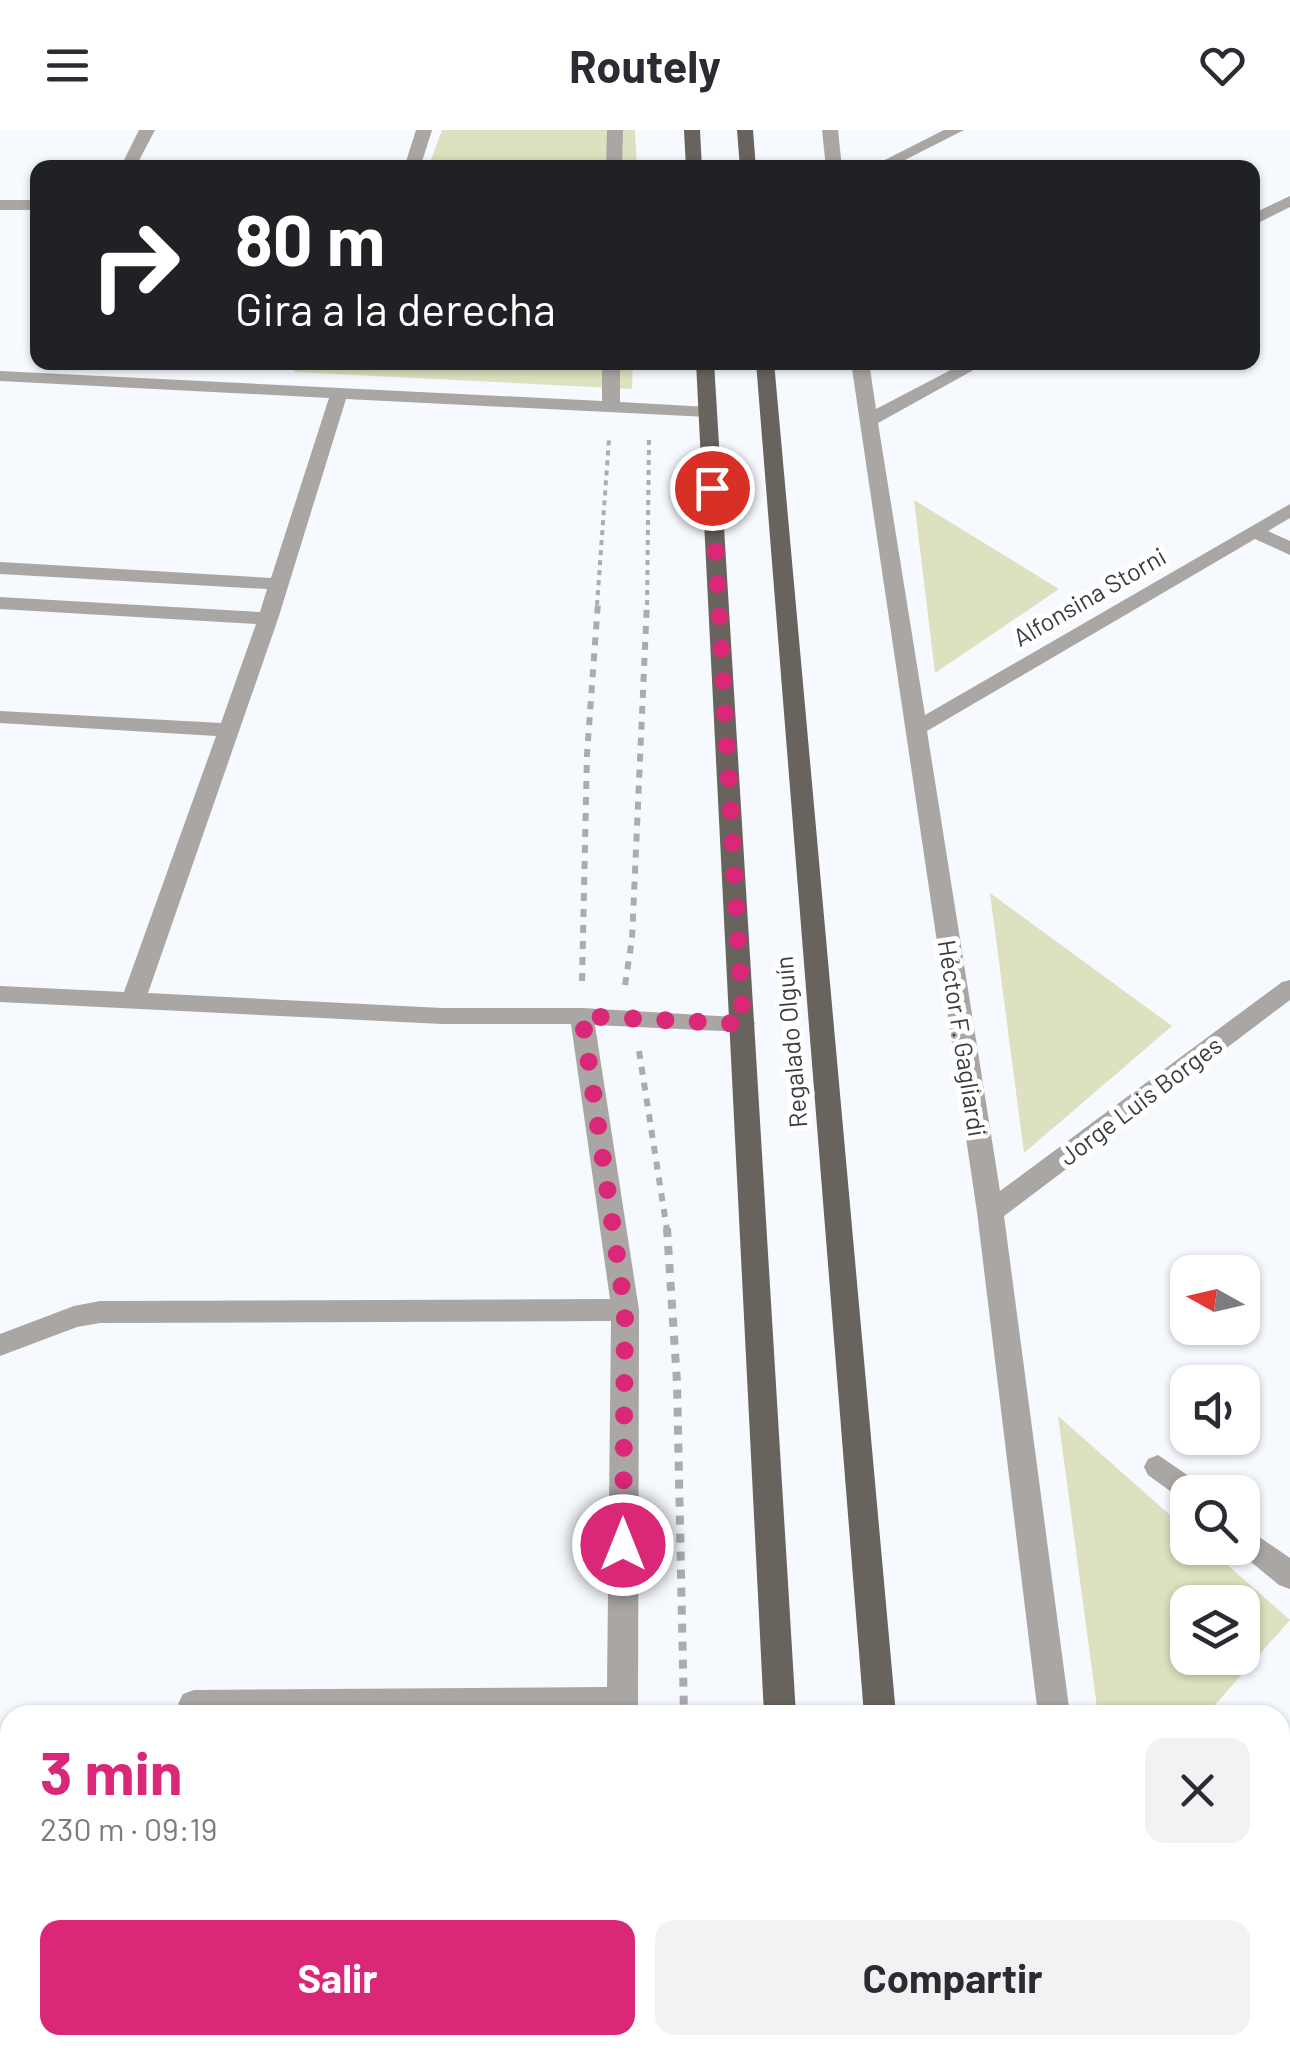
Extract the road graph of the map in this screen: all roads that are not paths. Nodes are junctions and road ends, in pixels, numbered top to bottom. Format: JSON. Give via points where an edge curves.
{"nodes":[{"id":1,"x":147,"y":130,"type":"edge"},
{"id":2,"x":424,"y":130,"type":"edge"},
{"id":3,"x":615,"y":130,"type":"edge"},
{"id":4,"x":692,"y":130,"type":"edge"},
{"id":5,"x":745,"y":130,"type":"edge"},
{"id":6,"x":830,"y":130,"type":"edge"},
{"id":7,"x":956,"y":130,"type":"edge"},
{"id":8,"x":131,"y":160,"type":"edge"},
{"id":9,"x":415,"y":160,"type":"edge"},
{"id":10,"x":614,"y":160,"type":"edge"},
{"id":11,"x":694,"y":160,"type":"edge"},
{"id":12,"x":747,"y":160,"type":"edge"},
{"id":13,"x":833,"y":160,"type":"edge"},
{"id":14,"x":893,"y":160,"type":"edge"},
{"id":15,"x":1290,"y":201,"type":"edge"},
{"id":16,"x":0,"y":205,"type":"edge"},
{"id":17,"x":30,"y":205,"type":"edge"},
{"id":18,"x":1260,"y":216,"type":"edge"},
{"id":19,"x":612,"y":370,"type":"edge"},
{"id":20,"x":706,"y":370,"type":"edge"},
{"id":21,"x":765,"y":370,"type":"edge"},
{"id":22,"x":861,"y":370,"type":"edge"},
{"id":23,"x":965,"y":370,"type":"edge"},
{"id":24,"x":0,"y":376,"type":"edge"},
{"id":25,"x":339,"y":394,"type":"junction"},
{"id":26,"x":611,"y":408,"type":"junction"},
{"id":27,"x":708,"y":412,"type":"junction"},
{"id":28,"x":868,"y":420,"type":"junction"},
{"id":29,"x":1290,"y":510,"type":"edge"},
{"id":30,"x":1254,"y":531,"type":"junction"},
{"id":31,"x":1290,"y":549,"type":"edge"},
{"id":32,"x":0,"y":568,"type":"edge"},
{"id":33,"x":279,"y":584,"type":"junction"},
{"id":34,"x":0,"y":603,"type":"edge"},
{"id":35,"x":268,"y":619,"type":"junction"},
{"id":36,"x":0,"y":717,"type":"edge"},
{"id":37,"x":916,"y":729,"type":"junction"},
{"id":38,"x":229,"y":730,"type":"junction"},
{"id":39,"x":1290,"y":988,"type":"edge"},
{"id":40,"x":0,"y":994,"type":"edge"},
{"id":41,"x":132,"y":1002,"type":"junction"},
{"id":42,"x":582,"y":1016,"type":"junction"},
{"id":43,"x":743,"y":1024,"type":"junction"},
{"id":44,"x":990,"y":1212,"type":"junction"},
{"id":45,"x":625,"y":1310,"type":"junction"},
{"id":46,"x":0,"y":1344,"type":"edge"},
{"id":47,"x":1158,"y":1467,"type":"dead end"},
{"id":48,"x":1170,"y":1477,"type":"edge"},
{"id":49,"x":1260,"y":1552,"type":"edge"},
{"id":50,"x":1290,"y":1576,"type":"edge"},
{"id":51,"x":194,"y":1704,"type":"dead end"},
{"id":52,"x":301,"y":1705,"type":"edge"},
{"id":53,"x":622,"y":1705,"type":"edge"},
{"id":54,"x":779,"y":1705,"type":"edge"},
{"id":55,"x":879,"y":1705,"type":"edge"},
{"id":56,"x":1053,"y":1705,"type":"edge"}],
"edges":[{"from":1,"to":8,"type":"street"},
{"from":2,"to":9,"type":"street"},
{"from":3,"to":10,"type":"street"},
{"from":4,"to":11,"type":"main road"},
{"from":5,"to":12,"type":"main road"},
{"from":6,"to":13,"type":"street"},
{"from":7,"to":14,"type":"street"},
{"from":15,"to":18,"type":"street"},
{"from":16,"to":17,"type":"street"},
{"from":19,"to":26,"type":"street"},
{"from":20,"to":27,"type":"main road","name":"Regalado Olguín"},
{"from":21,"to":55,"type":"main road","name":"Regalado Olguín"},
{"from":22,"to":28,"type":"street","name":"Héctor F. Gagliardi"},
{"from":23,"to":28,"type":"street"},
{"from":24,"to":25,"type":"street"},
{"from":25,"to":26,"type":"street"},
{"from":25,"to":33,"type":"street"},
{"from":26,"to":27,"type":"street"},
{"from":27,"to":43,"type":"main road","name":"Regalado Olguín"},
{"from":28,"to":37,"type":"street","name":"Héctor F. Gagliardi"},
{"from":29,"to":30,"type":"street","name":"Alfonsina Storni"},
{"from":30,"to":31,"type":"street"},
{"from":30,"to":37,"type":"street","name":"Alfonsina Storni"},
{"from":32,"to":33,"type":"street"},
{"from":33,"to":35,"type":"street"},
{"from":34,"to":35,"type":"street"},
{"from":35,"to":38,"type":"street"},
{"from":36,"to":38,"type":"street"},
{"from":37,"to":44,"type":"street","name":"Héctor F. Gagliardi"},
{"from":38,"to":41,"type":"street"},
{"from":39,"to":44,"type":"street","name":"Jorge Luis Borges"},
{"from":40,"to":41,"type":"street"},
{"from":41,"to":42,"type":"street"},
{"from":42,"to":43,"type":"street"},
{"from":42,"to":45,"type":"street"},
{"from":43,"to":54,"type":"main road","name":"Regalado Olguín"},
{"from":44,"to":56,"type":"street","name":"Héctor F. Gagliardi"},
{"from":45,"to":46,"type":"street","via":[[100,1312]]},
{"from":45,"to":53,"type":"street"},
{"from":47,"to":48,"type":"street"},
{"from":49,"to":50,"type":"street"},
{"from":51,"to":52,"type":"street"}]}
